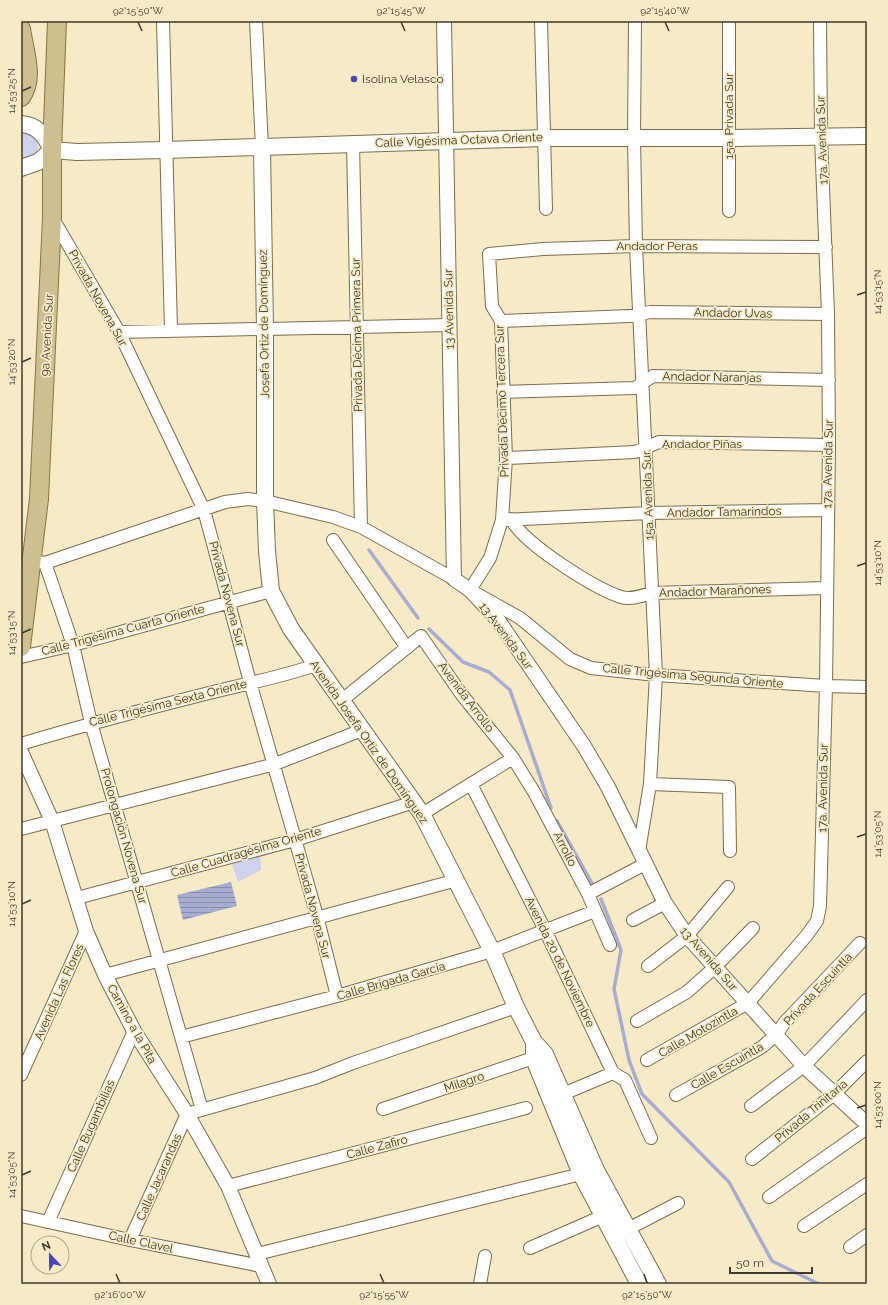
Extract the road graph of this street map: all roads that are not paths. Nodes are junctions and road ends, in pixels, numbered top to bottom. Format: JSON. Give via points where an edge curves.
{"nodes":[{"id":1,"x":57,"y":21,"type":"edge"},
{"id":2,"x":163,"y":21,"type":"edge"},
{"id":3,"x":256,"y":21,"type":"edge"},
{"id":4,"x":444,"y":21,"type":"edge"},
{"id":5,"x":541,"y":21,"type":"edge"},
{"id":6,"x":635,"y":21,"type":"edge"},
{"id":7,"x":729,"y":21,"type":"edge"},
{"id":8,"x":820,"y":21,"type":"edge"},
{"id":9,"x":21,"y":29,"type":"edge"},
{"id":10,"x":21,"y":97,"type":"edge"},
{"id":11,"x":21,"y":124,"type":"edge"},
{"id":12,"x":867,"y":136,"type":"edge"},
{"id":13,"x":821,"y":137,"type":"junction"},
{"id":14,"x":544,"y":138,"type":"junction"},
{"id":15,"x":634,"y":138,"type":"junction"},
{"id":16,"x":730,"y":138,"type":"junction"},
{"id":17,"x":445,"y":140,"type":"junction"},
{"id":18,"x":353,"y":144,"type":"junction"},
{"id":19,"x":262,"y":148,"type":"junction"},
{"id":20,"x":52,"y":150,"type":"junction"},
{"id":21,"x":165,"y":150,"type":"junction"},
{"id":22,"x":21,"y":168,"type":"edge"},
{"id":23,"x":546,"y":209,"type":"dead end"},
{"id":24,"x":729,"y":211,"type":"dead end"},
{"id":25,"x":52,"y":217,"type":"junction"},
{"id":26,"x":636,"y":246,"type":"junction"},
{"id":27,"x":826,"y":247,"type":"junction"},
{"id":28,"x":489,"y":254,"type":"joint"},
{"id":29,"x":828,"y":314,"type":"junction"},
{"id":30,"x":639,"y":315,"type":"junction"},
{"id":31,"x":501,"y":321,"type":"junction"},
{"id":32,"x":450,"y":325,"type":"junction"},
{"id":33,"x":358,"y":328,"type":"junction"},
{"id":34,"x":265,"y":329,"type":"junction"},
{"id":35,"x":171,"y":330,"type":"junction"},
{"id":36,"x":119,"y":332,"type":"junction"},
{"id":37,"x":828,"y":380,"type":"junction"},
{"id":38,"x":643,"y":382,"type":"junction"},
{"id":39,"x":503,"y":392,"type":"junction"},
{"id":40,"x":829,"y":445,"type":"junction"},
{"id":41,"x":646,"y":448,"type":"junction"},
{"id":42,"x":506,"y":458,"type":"junction"},
{"id":43,"x":265,"y":501,"type":"junction"},
{"id":44,"x":204,"y":510,"type":"junction"},
{"id":45,"x":827,"y":510,"type":"junction"},
{"id":46,"x":648,"y":513,"type":"junction"},
{"id":47,"x":506,"y":520,"type":"junction"},
{"id":48,"x":361,"y":527,"type":"junction"},
{"id":49,"x":333,"y":540,"type":"dead end"},
{"id":50,"x":38,"y":562,"type":"junction"},
{"id":51,"x":454,"y":579,"type":"junction"},
{"id":52,"x":826,"y":588,"type":"junction"},
{"id":53,"x":272,"y":590,"type":"junction"},
{"id":54,"x":470,"y":590,"type":"junction"},
{"id":55,"x":651,"y":593,"type":"junction"},
{"id":56,"x":229,"y":602,"type":"junction"},
{"id":57,"x":73,"y":645,"type":"junction"},
{"id":58,"x":21,"y":647,"type":"edge"},
{"id":59,"x":407,"y":648,"type":"junction"},
{"id":60,"x":21,"y":657,"type":"edge"},
{"id":61,"x":316,"y":665,"type":"junction"},
{"id":62,"x":656,"y":675,"type":"junction"},
{"id":63,"x":250,"y":682,"type":"junction"},
{"id":64,"x":826,"y":686,"type":"junction"},
{"id":65,"x":867,"y":687,"type":"edge"},
{"id":66,"x":341,"y":701,"type":"junction"},
{"id":67,"x":91,"y":723,"type":"junction"},
{"id":68,"x":362,"y":730,"type":"junction"},
{"id":69,"x":21,"y":744,"type":"edge"},
{"id":70,"x":21,"y":752,"type":"edge"},
{"id":71,"x":513,"y":758,"type":"junction"},
{"id":72,"x":275,"y":764,"type":"junction"},
{"id":73,"x":471,"y":784,"type":"junction"},
{"id":74,"x":650,"y":784,"type":"junction"},
{"id":75,"x":116,"y":805,"type":"junction"},
{"id":76,"x":418,"y":808,"type":"junction"},
{"id":77,"x":52,"y":821,"type":"junction"},
{"id":78,"x":21,"y":829,"type":"edge"},
{"id":79,"x":295,"y":840,"type":"junction"},
{"id":80,"x":730,"y":851,"type":"dead end"},
{"id":81,"x":642,"y":857,"type":"junction"},
{"id":82,"x":457,"y":880,"type":"junction"},
{"id":83,"x":137,"y":883,"type":"junction"},
{"id":84,"x":728,"y":887,"type":"dead end"},
{"id":85,"x":588,"y":894,"type":"junction"},
{"id":86,"x":77,"y":898,"type":"junction"},
{"id":87,"x":665,"y":903,"type":"junction"},
{"id":88,"x":595,"y":911,"type":"junction"},
{"id":89,"x":317,"y":916,"type":"junction"},
{"id":90,"x":633,"y":920,"type":"dead end"},
{"id":91,"x":753,"y":928,"type":"dead end"},
{"id":92,"x":545,"y":930,"type":"junction"},
{"id":93,"x":86,"y":931,"type":"junction"},
{"id":94,"x":687,"y":936,"type":"junction"},
{"id":95,"x":860,"y":943,"type":"dead end"},
{"id":96,"x":610,"y":944,"type":"dead end"},
{"id":97,"x":492,"y":951,"type":"junction"},
{"id":98,"x":158,"y":961,"type":"junction"},
{"id":99,"x":648,"y":966,"type":"dead end"},
{"id":100,"x":714,"y":968,"type":"junction"},
{"id":101,"x":105,"y":975,"type":"junction"},
{"id":102,"x":337,"y":996,"type":"junction"},
{"id":103,"x":867,"y":1000,"type":"edge"},
{"id":104,"x":748,"y":1003,"type":"junction"},
{"id":105,"x":516,"y":1007,"type":"junction"},
{"id":106,"x":637,"y":1021,"type":"dead end"},
{"id":107,"x":134,"y":1031,"type":"junction"},
{"id":108,"x":776,"y":1035,"type":"junction"},
{"id":109,"x":181,"y":1037,"type":"junction"},
{"id":110,"x":539,"y":1057,"type":"junction"},
{"id":111,"x":648,"y":1060,"type":"dead end"},
{"id":112,"x":867,"y":1061,"type":"edge"},
{"id":113,"x":804,"y":1066,"type":"junction"},
{"id":114,"x":614,"y":1073,"type":"junction"},
{"id":115,"x":21,"y":1075,"type":"edge"},
{"id":116,"x":563,"y":1094,"type":"junction"},
{"id":117,"x":834,"y":1094,"type":"junction"},
{"id":118,"x":676,"y":1095,"type":"dead end"},
{"id":119,"x":751,"y":1106,"type":"dead end"},
{"id":120,"x":526,"y":1108,"type":"dead end"},
{"id":121,"x":383,"y":1109,"type":"dead end"},
{"id":122,"x":202,"y":1110,"type":"junction"},
{"id":123,"x":187,"y":1114,"type":"junction"},
{"id":124,"x":867,"y":1124,"type":"edge"},
{"id":125,"x":867,"y":1128,"type":"edge"},
{"id":126,"x":651,"y":1138,"type":"dead end"},
{"id":127,"x":752,"y":1159,"type":"dead end"},
{"id":128,"x":580,"y":1174,"type":"junction"},
{"id":129,"x":867,"y":1184,"type":"edge"},
{"id":130,"x":228,"y":1186,"type":"junction"},
{"id":131,"x":769,"y":1197,"type":"dead end"},
{"id":132,"x":678,"y":1203,"type":"dead end"},
{"id":133,"x":21,"y":1216,"type":"edge"},
{"id":134,"x":603,"y":1216,"type":"junction"},
{"id":135,"x":48,"y":1222,"type":"junction"},
{"id":136,"x":804,"y":1226,"type":"dead end"},
{"id":137,"x":628,"y":1229,"type":"junction"},
{"id":138,"x":867,"y":1235,"type":"edge"},
{"id":139,"x":130,"y":1240,"type":"junction"},
{"id":140,"x":850,"y":1247,"type":"dead end"},
{"id":141,"x":530,"y":1248,"type":"dead end"},
{"id":142,"x":485,"y":1256,"type":"dead end"},
{"id":143,"x":259,"y":1260,"type":"junction"},
{"id":144,"x":269,"y":1284,"type":"edge"},
{"id":145,"x":480,"y":1284,"type":"edge"},
{"id":146,"x":639,"y":1284,"type":"edge"},
{"id":147,"x":658,"y":1284,"type":"edge"}],
"edges":[{"from":1,"to":20,"type":"main road","name":"9a Avenida Sur"},
{"from":2,"to":21,"type":"street"},
{"from":3,"to":19,"type":"street"},
{"from":4,"to":17,"type":"street","name":"13 Avenida Sur"},
{"from":5,"to":14,"type":"street"},
{"from":6,"to":15,"type":"street","name":"15a. Avenida Sur."},
{"from":7,"to":16,"type":"street","name":"15a. Privada Sur"},
{"from":8,"to":13,"type":"street","name":"17a. Avenida Sur"},
{"from":9,"to":10,"type":"main road","via":[[28,73],[25,91]]},
{"from":11,"to":20,"type":"main road","via":[[36,128]]},
{"from":12,"to":13,"type":"main road","name":"Calle Vigésima Octava Oriente"},
{"from":13,"to":16,"type":"main road","name":"Calle Vigésima Octava Oriente"},
{"from":13,"to":27,"type":"street","name":"17a. Avenida Sur"},
{"from":14,"to":15,"type":"main road","name":"Calle Vigésima Octava Oriente"},
{"from":14,"to":17,"type":"main road","name":"Calle Vigésima Octava Oriente"},
{"from":14,"to":23,"type":"street"},
{"from":15,"to":16,"type":"main road","name":"Calle Vigésima Octava Oriente"},
{"from":15,"to":26,"type":"street","name":"15a. Avenida Sur."},
{"from":16,"to":24,"type":"street","name":"15a. Privada Sur"},
{"from":17,"to":18,"type":"main road","name":"Calle Vigésima Octava Oriente"},
{"from":17,"to":32,"type":"street","name":"13 Avenida Sur"},
{"from":18,"to":19,"type":"main road","name":"Calle Vigésima Octava Oriente"},
{"from":18,"to":33,"type":"street","name":"Privada Décima Primera Sur"},
{"from":19,"to":21,"type":"main road","name":"Calle Vigésima Octava Oriente"},
{"from":19,"to":34,"type":"main road","name":"Josefa Ortiz de Domínguez"},
{"from":20,"to":21,"type":"main road","name":"Calle Vigésima Octava Oriente"},
{"from":20,"to":22,"type":"main road","via":[[38,162]]},
{"from":20,"to":25,"type":"main road","name":"9a Avenida Sur"},
{"from":21,"to":35,"type":"street"},
{"from":25,"to":36,"type":"street","name":"Privada Novena Sur"},
{"from":25,"to":50,"type":"main road","name":"9a Avenida Sur"},
{"from":26,"to":27,"type":"street","name":"Andador Peras"},
{"from":26,"to":28,"type":"street","name":"Andador Peras","via":[[543,249]]},
{"from":26,"to":30,"type":"street","name":"15a. Avenida Sur."},
{"from":27,"to":29,"type":"street","name":"17a. Avenida Sur"},
{"from":28,"to":31,"type":"street","name":"Privada Décimo Tercera Sur","via":[[492,306]]},
{"from":29,"to":30,"type":"street","name":"Andador Uvas","via":[[650,312]]},
{"from":29,"to":37,"type":"street","name":"17a. Avenida Sur"},
{"from":30,"to":31,"type":"street","name":"Andador Uvas"},
{"from":30,"to":38,"type":"street","name":"15a. Avenida Sur."},
{"from":31,"to":39,"type":"street","name":"Privada Décimo Tercera Sur"},
{"from":32,"to":33,"type":"street"},
{"from":32,"to":51,"type":"street","name":"13 Avenida Sur"},
{"from":33,"to":34,"type":"street"},
{"from":33,"to":48,"type":"street","name":"Privada Décima Primera Sur"},
{"from":34,"to":35,"type":"street"},
{"from":34,"to":43,"type":"main road","name":"Josefa Ortiz de Domínguez"},
{"from":35,"to":36,"type":"street"},
{"from":36,"to":44,"type":"street","name":"Privada Novena Sur"},
{"from":37,"to":38,"type":"street","name":"Andador Naranjas","via":[[653,376]]},
{"from":37,"to":40,"type":"street","name":"17a. Avenida Sur"},
{"from":38,"to":39,"type":"street","name":"Andador Naranjas","via":[[635,388]]},
{"from":38,"to":41,"type":"street","name":"15a. Avenida Sur."},
{"from":39,"to":42,"type":"street","name":"Privada Décimo Tercera Sur"},
{"from":40,"to":41,"type":"street","name":"Andador Piñas","via":[[659,442]]},
{"from":40,"to":45,"type":"street","name":"17a. Avenida Sur"},
{"from":41,"to":42,"type":"street","name":"Andador Piñas","via":[[635,452]]},
{"from":41,"to":46,"type":"street","name":"15a. Avenida Sur."},
{"from":42,"to":47,"type":"street","name":"Privada Décimo Tercera Sur"},
{"from":43,"to":44,"type":"street","via":[[248,499],[225,502]]},
{"from":43,"to":48,"type":"street","via":[[333,517]]},
{"from":43,"to":53,"type":"main road","name":"Avenida Josefa Ortiz de Domínguez"},
{"from":44,"to":50,"type":"street"},
{"from":44,"to":56,"type":"street","name":"Privada Novena Sur"},
{"from":45,"to":46,"type":"street","name":"Andador Tamarindos"},
{"from":45,"to":52,"type":"street","name":"17a. Avenida Sur"},
{"from":46,"to":47,"type":"street","name":"Andador Tamarindos"},
{"from":46,"to":55,"type":"street","name":"15a. Avenida Sur."},
{"from":47,"to":54,"type":"street","name":"Privada Décimo Tercera Sur","via":[[490,558]]},
{"from":47,"to":55,"type":"street","name":"Andador Marañones","via":[[563,565],[594,584],[622,597],[638,597]]},
{"from":48,"to":51,"type":"street"},
{"from":49,"to":59,"type":"street"},
{"from":50,"to":57,"type":"street","name":"Prolongación Novena Sur"},
{"from":50,"to":58,"type":"main road","name":"9a Avenida Sur"},
{"from":51,"to":54,"type":"street","name":"13 Avenida Sur"},
{"from":52,"to":55,"type":"street","name":"Andador Marañones"},
{"from":52,"to":64,"type":"street","name":"17a. Avenida Sur"},
{"from":53,"to":56,"type":"street","name":"Calle Trigésima Cuarta Oriente"},
{"from":53,"to":61,"type":"main road","name":"Avenida Josefa Ortiz de Domínguez","via":[[291,629]]},
{"from":54,"to":62,"type":"street","name":"Calle Trigésima Segunda Oriente","via":[[520,618],[570,659],[591,668]]},
{"from":54,"to":81,"type":"street","name":"13 Avenida Sur","via":[[498,620],[584,746],[608,787]]},
{"from":55,"to":62,"type":"street","name":"15a. Avenida Sur."},
{"from":56,"to":57,"type":"street","name":"Calle Trigésima Cuarta Oriente"},
{"from":56,"to":63,"type":"street","name":"Privada Novena Sur"},
{"from":57,"to":60,"type":"street","name":"Calle Trigésima Cuarta Oriente"},
{"from":57,"to":67,"type":"street","name":"Prolongación Novena Sur"},
{"from":59,"to":66,"type":"street"},
{"from":59,"to":71,"type":"street","name":"Avenida Arrollo","via":[[421,636],[462,696]]},
{"from":61,"to":63,"type":"street","name":"Calle Trigésima Sexta Oriente","via":[[281,677]]},
{"from":61,"to":66,"type":"main road","name":"Avenida Josefa Ortiz de Domínguez"},
{"from":62,"to":64,"type":"street","name":"Calle Trigésima Segunda Oriente"},
{"from":62,"to":74,"type":"street","name":"15a. Avenida Sur."},
{"from":63,"to":67,"type":"street","name":"Calle Trigésima Sexta Oriente"},
{"from":63,"to":72,"type":"street","name":"Privada Novena Sur"},
{"from":64,"to":65,"type":"street","name":"Calle Trigésima Segunda Oriente"},
{"from":64,"to":104,"type":"street","name":"17a. Avenida Sur","via":[[820,906],[817,921]]},
{"from":66,"to":68,"type":"main road","name":"Avenida Josefa Ortiz de Domínguez"},
{"from":67,"to":69,"type":"street","name":"Calle Trigésima Sexta Oriente"},
{"from":67,"to":75,"type":"street","name":"Prolongación Novena Sur"},
{"from":68,"to":72,"type":"street"},
{"from":68,"to":76,"type":"main road","name":"Avenida Josefa Ortiz de Domínguez"},
{"from":70,"to":77,"type":"street","name":"Camino a la Pita"},
{"from":71,"to":73,"type":"street","name":"Calle Cuadragésima Oriente"},
{"from":71,"to":85,"type":"street","name":"Arrollo","via":[[549,819]]},
{"from":72,"to":75,"type":"street"},
{"from":72,"to":79,"type":"street","name":"Privada Novena Sur"},
{"from":73,"to":76,"type":"street","name":"Calle Cuadragésima Oriente"},
{"from":73,"to":92,"type":"street","name":"Avenida 20 de Noviembre"},
{"from":74,"to":80,"type":"street","via":[[729,787]]},
{"from":74,"to":81,"type":"street","name":"15a. Avenida Sur."},
{"from":75,"to":77,"type":"street"},
{"from":75,"to":83,"type":"street","name":"Prolongación Novena Sur"},
{"from":76,"to":79,"type":"street","name":"Calle Cuadragésima Oriente"},
{"from":76,"to":82,"type":"main road","name":"Avenida Josefa Ortiz de Domínguez"},
{"from":77,"to":78,"type":"street"},
{"from":77,"to":86,"type":"street","name":"Camino a la Pita"},
{"from":79,"to":83,"type":"street","name":"Calle Cuadragésima Oriente"},
{"from":79,"to":89,"type":"street","name":"Privada Novena Sur"},
{"from":81,"to":85,"type":"street"},
{"from":81,"to":87,"type":"street","name":"13 Avenida Sur"},
{"from":82,"to":89,"type":"street"},
{"from":82,"to":97,"type":"main road","name":"Avenida Josefa Ortiz de Domínguez"},
{"from":83,"to":86,"type":"street","name":"Calle Cuadragésima Oriente"},
{"from":83,"to":98,"type":"street","name":"Prolongación Novena Sur"},
{"from":84,"to":94,"type":"street"},
{"from":85,"to":88,"type":"street","name":"Arrollo"},
{"from":86,"to":93,"type":"street","name":"Camino a la Pita"},
{"from":87,"to":90,"type":"street"},
{"from":87,"to":94,"type":"street","name":"13 Avenida Sur"},
{"from":88,"to":92,"type":"street","name":"Calle Brigada García"},
{"from":88,"to":96,"type":"street","name":"Arrollo"},
{"from":89,"to":98,"type":"street"},
{"from":89,"to":102,"type":"street","name":"Privada Novena Sur"},
{"from":91,"to":100,"type":"street"},
{"from":92,"to":97,"type":"street","name":"Calle Brigada García"},
{"from":92,"to":114,"type":"street","name":"Avenida 20 de Noviembre"},
{"from":93,"to":101,"type":"street","name":"Camino a la Pita"},
{"from":93,"to":115,"type":"street","name":"Avenida Las Flores"},
{"from":94,"to":99,"type":"street"},
{"from":94,"to":100,"type":"street","name":"13 Avenida Sur"},
{"from":95,"to":108,"type":"street","name":"Privada Escuintla","via":[[785,1022]]},
{"from":97,"to":102,"type":"street","name":"Calle Brigada García"},
{"from":97,"to":105,"type":"main road","name":"Avenida Josefa Ortiz de Domínguez"},
{"from":98,"to":101,"type":"street"},
{"from":98,"to":109,"type":"street","name":"Prolongación Novena Sur"},
{"from":100,"to":104,"type":"street","name":"13 Avenida Sur"},
{"from":100,"to":106,"type":"street","via":[[687,992]]},
{"from":101,"to":107,"type":"street","name":"Camino a la Pita"},
{"from":102,"to":109,"type":"street","name":"Calle Brigada García"},
{"from":103,"to":113,"type":"street"},
{"from":104,"to":108,"type":"street","name":"13 Avenida Sur"},
{"from":104,"to":111,"type":"street","name":"Calle Motozintla"},
{"from":105,"to":110,"type":"main road","name":"Avenida Josefa Ortiz de Domínguez"},
{"from":105,"to":122,"type":"street","via":[[315,1078]]},
{"from":107,"to":123,"type":"street","name":"Camino a la Pita"},
{"from":107,"to":135,"type":"street","name":"Calle Bugambilias"},
{"from":108,"to":113,"type":"street","name":"13 Avenida Sur"},
{"from":108,"to":118,"type":"street","name":"Calle Escuintla","via":[[762,1047]]},
{"from":109,"to":122,"type":"street","name":"Prolongación Novena Sur"},
{"from":110,"to":116,"type":"main road","name":"Avenida Josefa Ortiz de Domínguez"},
{"from":110,"to":121,"type":"street","name":"Milagro"},
{"from":110,"to":128,"type":"main road","name":"Avenida Josefa Ortiz de Domínguez"},
{"from":112,"to":117,"type":"street","name":"Privada Trinitaria"},
{"from":113,"to":117,"type":"street","name":"13 Avenida Sur"},
{"from":113,"to":119,"type":"street"},
{"from":114,"to":116,"type":"street"},
{"from":114,"to":126,"type":"street","name":"Avenida 20 de Noviembre","via":[[625,1080]]},
{"from":116,"to":137,"type":"main road","name":"Avenida Josefa Ortiz de Domínguez","via":[[596,1170]]},
{"from":117,"to":124,"type":"street","name":"13 Avenida Sur"},
{"from":117,"to":127,"type":"street","name":"Privada Trinitaria"},
{"from":120,"to":130,"type":"street","name":"Calle Zafiro"},
{"from":122,"to":123,"type":"street"},
{"from":123,"to":130,"type":"street","name":"Camino a la Pita"},
{"from":123,"to":139,"type":"street","name":"Calle Jacarandas"},
{"from":125,"to":131,"type":"street"},
{"from":128,"to":134,"type":"main road","name":"Avenida Josefa Ortiz de Domínguez"},
{"from":128,"to":143,"type":"street"},
{"from":129,"to":136,"type":"street"},
{"from":130,"to":143,"type":"street","name":"Camino a la Pita"},
{"from":132,"to":137,"type":"street"},
{"from":133,"to":135,"type":"street","name":"Calle Clavel"},
{"from":134,"to":141,"type":"street"},
{"from":134,"to":146,"type":"main road","name":"Avenida Josefa Ortiz de Domínguez"},
{"from":135,"to":139,"type":"street","name":"Calle Clavel"},
{"from":137,"to":147,"type":"main road","name":"Avenida Josefa Ortiz de Domínguez"},
{"from":138,"to":140,"type":"street"},
{"from":139,"to":143,"type":"street","name":"Calle Clavel"},
{"from":142,"to":145,"type":"street"},
{"from":143,"to":144,"type":"street","name":"Camino a la Pita"}]}
